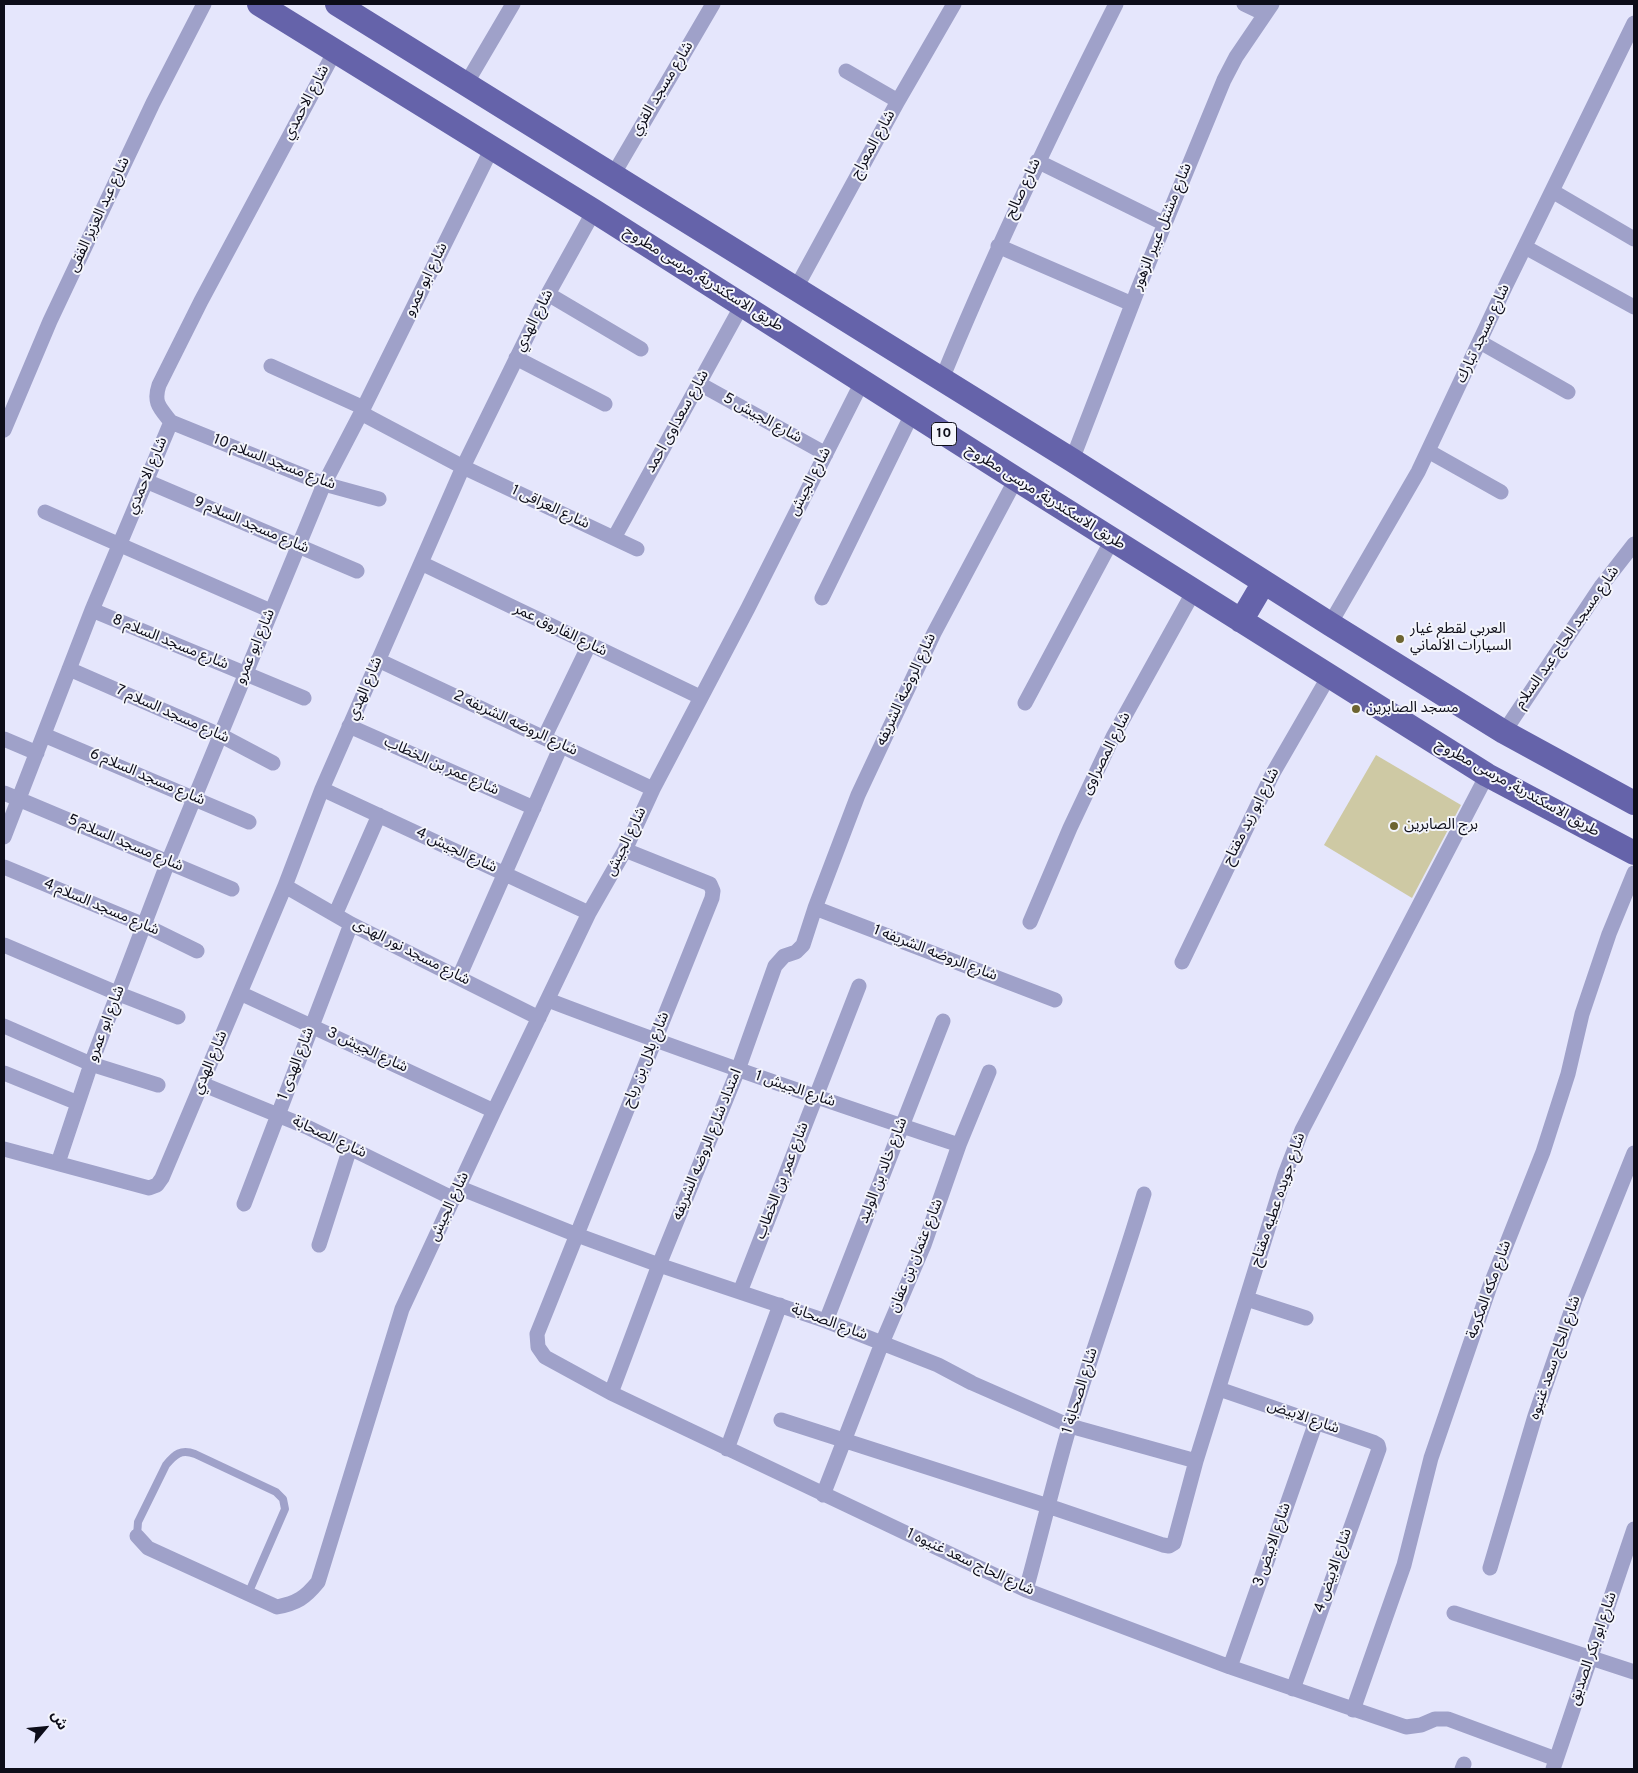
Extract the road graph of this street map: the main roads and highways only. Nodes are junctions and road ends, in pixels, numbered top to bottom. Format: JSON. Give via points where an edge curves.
{"nodes":[{"id":1,"x":259,"y":4,"type":"edge"},
{"id":2,"x":338,"y":4,"type":"edge"},
{"id":3,"x":1264,"y":582,"type":"junction"},
{"id":4,"x":1241,"y":621,"type":"junction"},
{"id":5,"x":1634,"y":803,"type":"edge"},
{"id":6,"x":1634,"y":853,"type":"edge"}],
"edges":[{"from":1,"to":4,"type":"main road","name":"طريق الاسكندرية, مرسى مطروح","number":"10","via":[[594,211]]},
{"from":2,"to":3,"type":"main road"},
{"from":3,"to":4,"type":"main road"},
{"from":3,"to":5,"type":"main road","via":[[1504,732]]},
{"from":4,"to":6,"type":"main road","name":"طريق الاسكندرية, مرسى مطروح","number":"10","via":[[1487,775]]}]}
